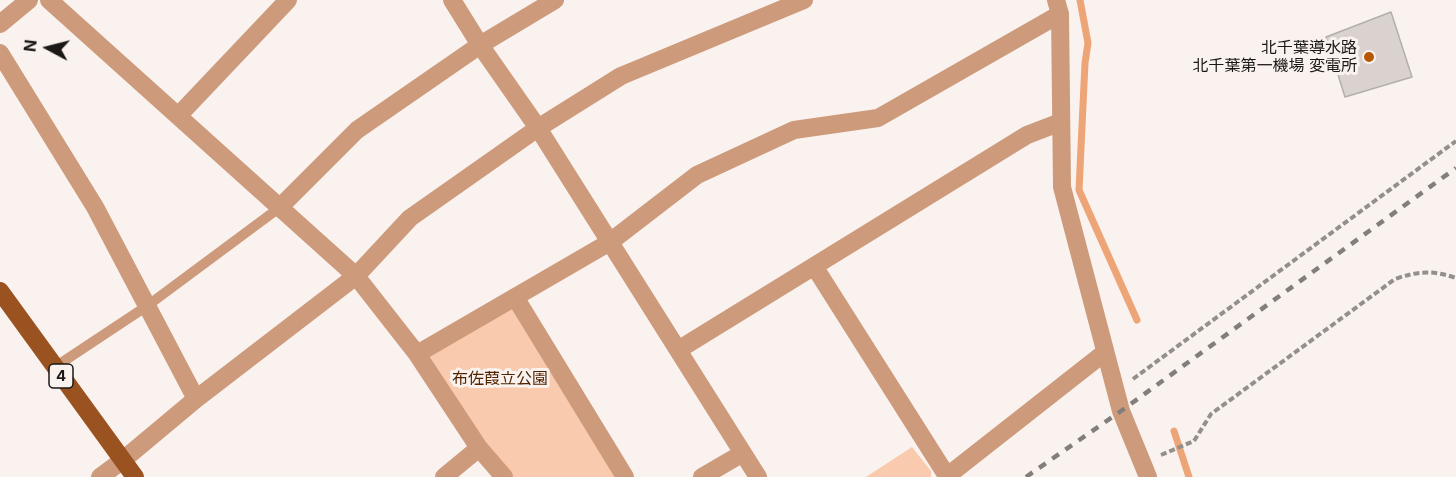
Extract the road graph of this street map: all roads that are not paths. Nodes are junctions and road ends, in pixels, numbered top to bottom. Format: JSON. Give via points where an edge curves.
{"nodes":[{"id":1,"x":29,"y":0,"type":"edge"},
{"id":2,"x":49,"y":0,"type":"edge"},
{"id":3,"x":288,"y":0,"type":"edge"},
{"id":4,"x":452,"y":0,"type":"edge"},
{"id":5,"x":555,"y":0,"type":"edge"},
{"id":6,"x":804,"y":0,"type":"edge"},
{"id":7,"x":1058,"y":7,"type":"edge"},
{"id":8,"x":0,"y":24,"type":"edge"},
{"id":9,"x":480,"y":45,"type":"junction"},
{"id":10,"x":0,"y":53,"type":"edge"},
{"id":11,"x":179,"y":115,"type":"junction"},
{"id":12,"x":1061,"y":122,"type":"junction"},
{"id":13,"x":538,"y":128,"type":"junction"},
{"id":14,"x":279,"y":208,"type":"junction"},
{"id":15,"x":610,"y":242,"type":"junction"},
{"id":16,"x":814,"y":266,"type":"junction"},
{"id":17,"x":356,"y":276,"type":"junction"},
{"id":18,"x":0,"y":291,"type":"edge"},
{"id":19,"x":515,"y":297,"type":"junction"},
{"id":20,"x":147,"y":306,"type":"junction"},
{"id":21,"x":678,"y":350,"type":"junction"},
{"id":22,"x":1104,"y":353,"type":"junction"},
{"id":23,"x":417,"y":354,"type":"junction"},
{"id":24,"x":55,"y":367,"type":"junction"},
{"id":25,"x":196,"y":399,"type":"junction"},
{"id":26,"x":479,"y":448,"type":"junction"},
{"id":27,"x":743,"y":453,"type":"junction"},
{"id":28,"x":123,"y":460,"type":"junction"},
{"id":29,"x":100,"y":477,"type":"edge"},
{"id":30,"x":135,"y":477,"type":"edge"},
{"id":31,"x":444,"y":477,"type":"edge"},
{"id":32,"x":504,"y":477,"type":"edge"},
{"id":33,"x":625,"y":477,"type":"edge"},
{"id":34,"x":702,"y":477,"type":"edge"},
{"id":35,"x":758,"y":477,"type":"edge"},
{"id":36,"x":947,"y":477,"type":"edge"},
{"id":37,"x":1148,"y":477,"type":"edge"}],
"edges":[{"from":1,"to":8,"type":"street"},
{"from":2,"to":11,"type":"street"},
{"from":3,"to":11,"type":"street"},
{"from":4,"to":9,"type":"street"},
{"from":5,"to":9,"type":"street"},
{"from":6,"to":13,"type":"street","via":[[621,76]]},
{"from":7,"to":12,"type":"street"},
{"from":7,"to":15,"type":"street","via":[[878,118],[794,130],[697,175]]},
{"from":9,"to":13,"type":"street"},
{"from":9,"to":14,"type":"street","via":[[357,130]]},
{"from":10,"to":20,"type":"street","via":[[95,207]]},
{"from":11,"to":14,"type":"street"},
{"from":12,"to":16,"type":"street","via":[[1027,135]]},
{"from":12,"to":22,"type":"street","via":[[1062,187]]},
{"from":13,"to":15,"type":"street"},
{"from":13,"to":17,"type":"street","via":[[410,218]]},
{"from":14,"to":17,"type":"street"},
{"from":14,"to":20,"type":"lane"},
{"from":15,"to":19,"type":"street"},
{"from":15,"to":21,"type":"street"},
{"from":16,"to":21,"type":"street"},
{"from":16,"to":36,"type":"street"},
{"from":17,"to":23,"type":"street"},
{"from":17,"to":25,"type":"street"},
{"from":18,"to":24,"type":"main road","number":"4"},
{"from":19,"to":23,"type":"street"},
{"from":19,"to":33,"type":"street"},
{"from":20,"to":24,"type":"lane"},
{"from":20,"to":25,"type":"street"},
{"from":21,"to":27,"type":"street"},
{"from":22,"to":36,"type":"street"},
{"from":22,"to":37,"type":"street","via":[[1121,411]]},
{"from":23,"to":26,"type":"street"},
{"from":24,"to":28,"type":"main road","number":"4"},
{"from":25,"to":28,"type":"street"},
{"from":26,"to":31,"type":"street"},
{"from":26,"to":32,"type":"street"},
{"from":27,"to":34,"type":"street"},
{"from":27,"to":35,"type":"street"},
{"from":28,"to":29,"type":"street"},
{"from":28,"to":30,"type":"main road","number":"4"}]}
